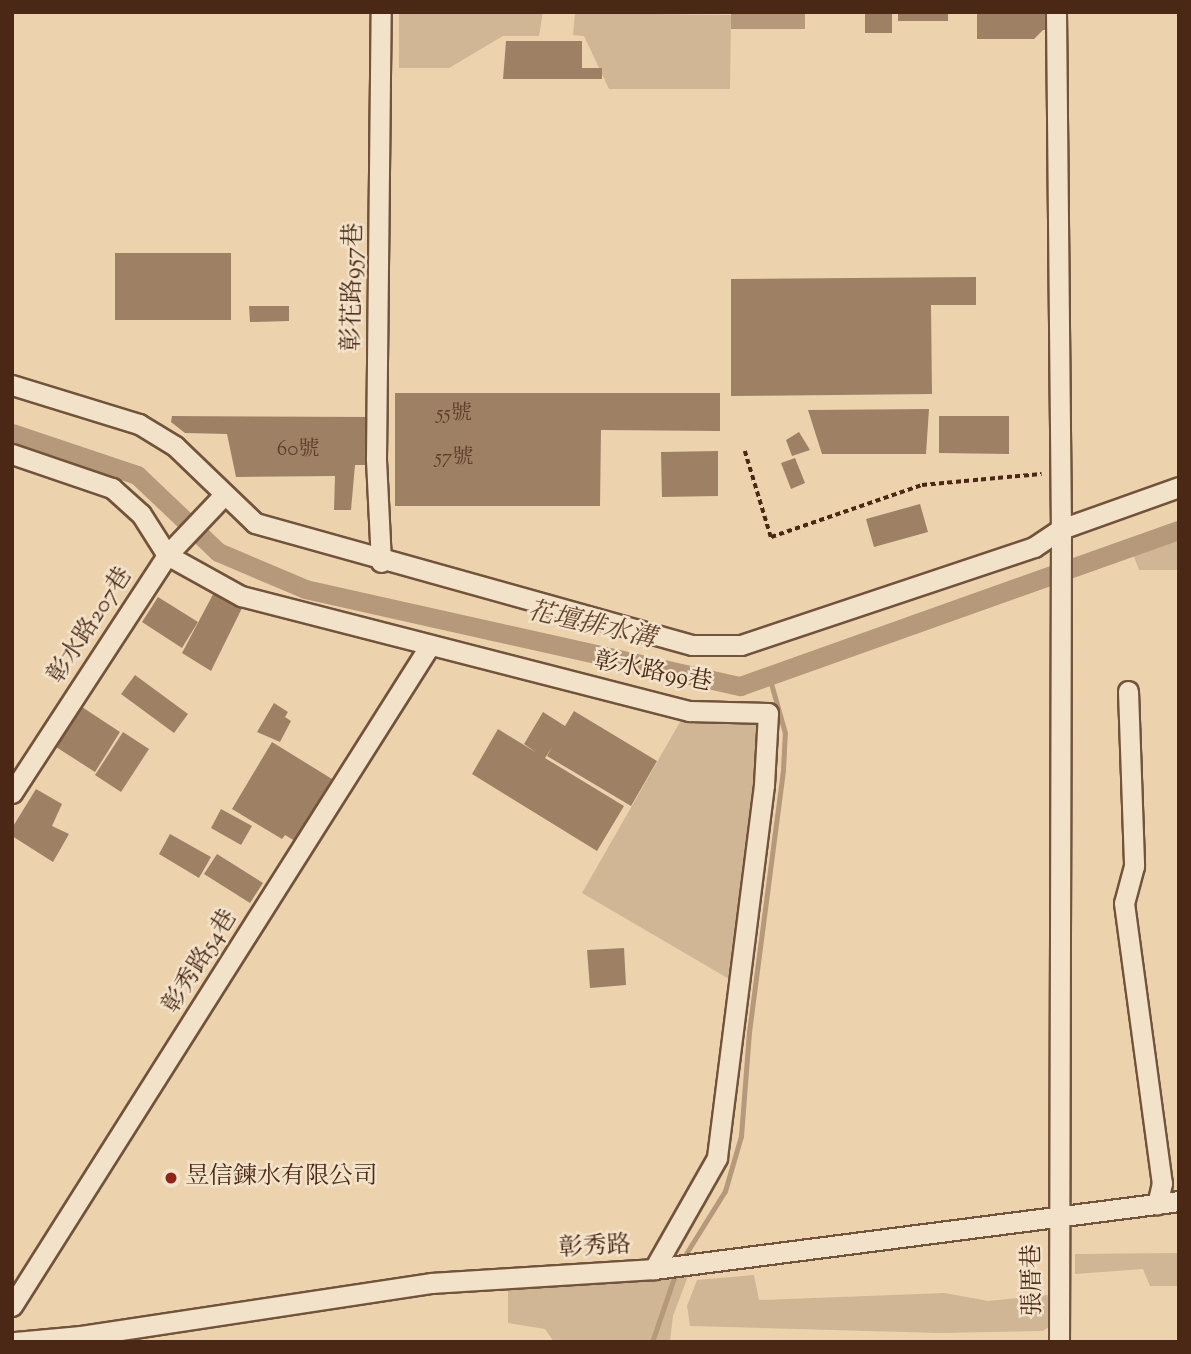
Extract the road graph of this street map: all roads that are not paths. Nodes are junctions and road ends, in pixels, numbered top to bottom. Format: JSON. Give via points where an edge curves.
{"nodes":[{"id":1,"x":382,"y":12,"type":"edge"},
{"id":2,"x":1056,"y":12,"type":"edge"},
{"id":3,"x":12,"y":385,"type":"edge"},
{"id":4,"x":12,"y":454,"type":"edge"},
{"id":5,"x":1179,"y":487,"type":"edge"},
{"id":6,"x":224,"y":495,"type":"junction"},
{"id":7,"x":1061,"y":528,"type":"junction"},
{"id":8,"x":167,"y":555,"type":"junction"},
{"id":9,"x":381,"y":562,"type":"junction"},
{"id":10,"x":430,"y":645,"type":"junction"},
{"id":11,"x":1128,"y":691,"type":"dead end"},
{"id":12,"x":12,"y":793,"type":"edge"},
{"id":13,"x":1179,"y":1201,"type":"edge"},
{"id":14,"x":1157,"y":1204,"type":"junction"},
{"id":15,"x":1058,"y":1217,"type":"junction"},
{"id":16,"x":654,"y":1269,"type":"junction"},
{"id":17,"x":12,"y":1306,"type":"edge"},
{"id":18,"x":59,"y":1340,"type":"edge"},
{"id":19,"x":15,"y":1342,"type":"edge"},
{"id":20,"x":1059,"y":1342,"type":"edge"}],
"edges":[{"from":1,"to":9,"type":"street","name":"彰花路957巷","via":[[376,458]]},
{"from":2,"to":7,"type":"street","name":"張厝巷"},
{"from":3,"to":6,"type":"street","via":[[139,424],[175,446]]},
{"from":4,"to":8,"type":"street","name":"彰水路99巷","via":[[111,488],[141,514]]},
{"from":5,"to":7,"type":"street"},
{"from":6,"to":8,"type":"street","name":"彰水路207巷"},
{"from":6,"to":9,"type":"street","via":[[255,523]]},
{"from":7,"to":9,"type":"street","via":[[1034,547],[741,645],[692,645]]},
{"from":7,"to":15,"type":"street","name":"張厝巷"},
{"from":8,"to":10,"type":"street","name":"彰水路99巷","via":[[241,596]]},
{"from":8,"to":12,"type":"street","name":"彰水路207巷"},
{"from":10,"to":16,"type":"street","name":"彰水路99巷","via":[[689,711],[768,713],[764,785],[716,1158]]},
{"from":10,"to":17,"type":"street","name":"彰秀路54巷"},
{"from":11,"to":14,"type":"street","via":[[1135,866],[1124,903],[1162,1183]]},
{"from":13,"to":14,"type":"street","name":"彰秀路"},
{"from":14,"to":15,"type":"street","name":"彰秀路"},
{"from":15,"to":16,"type":"street","name":"彰秀路"},
{"from":15,"to":20,"type":"street","name":"張厝巷"},
{"from":16,"to":18,"type":"street","name":"彰秀路","via":[[432,1283]]},
{"from":18,"to":19,"type":"street","name":"彰秀路"}]}
